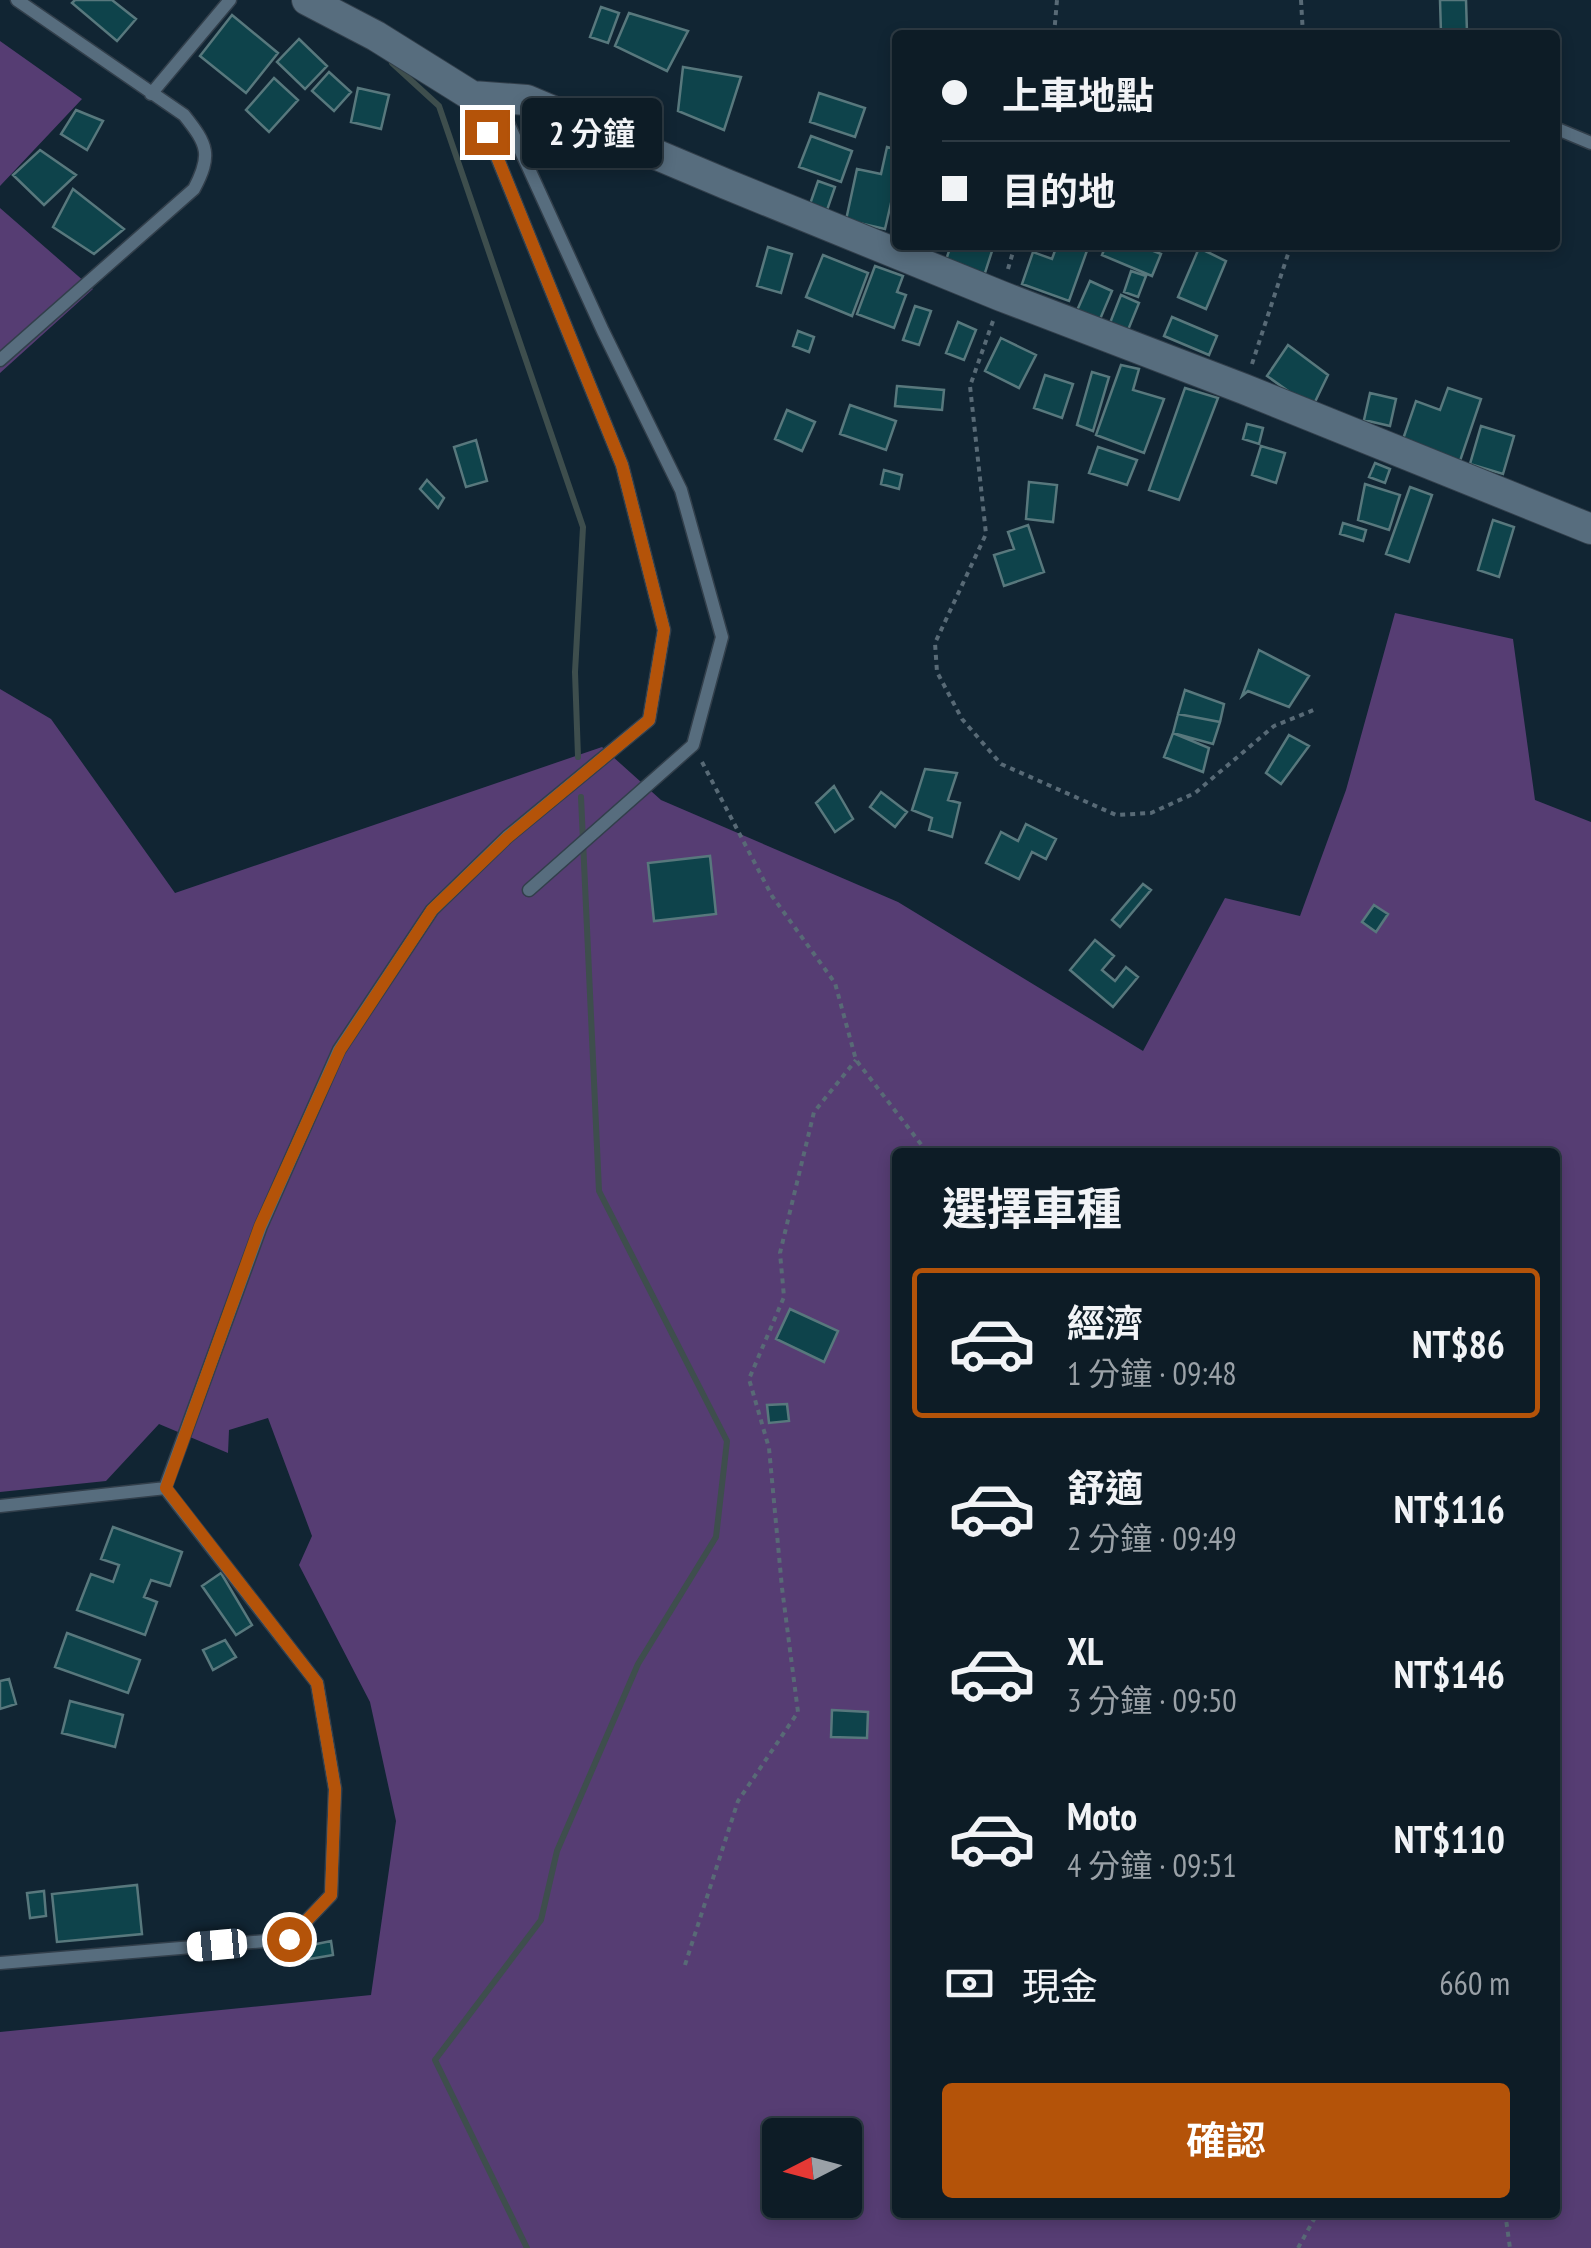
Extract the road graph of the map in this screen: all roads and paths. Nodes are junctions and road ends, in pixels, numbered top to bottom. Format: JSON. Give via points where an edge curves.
{"nodes":[{"id":1,"x":16,"y":0,"type":"edge"},
{"id":2,"x":230,"y":0,"type":"edge"},
{"id":3,"x":308,"y":0,"type":"edge"},
{"id":4,"x":1057,"y":0,"type":"edge"},
{"id":5,"x":1301,"y":0,"type":"edge"},
{"id":6,"x":1054,"y":30,"type":"edge"},
{"id":7,"x":1303,"y":30,"type":"edge"},
{"id":8,"x":151,"y":94,"type":"junction"},
{"id":9,"x":484,"y":96,"type":"junction"},
{"id":10,"x":1560,"y":130,"type":"edge"},
{"id":11,"x":1591,"y":143,"type":"edge"},
{"id":12,"x":1014,"y":250,"type":"edge"},
{"id":13,"x":1289,"y":250,"type":"edge"},
{"id":14,"x":1002,"y":296,"type":"junction"},
{"id":15,"x":0,"y":360,"type":"edge"},
{"id":16,"x":1244,"y":390,"type":"junction"},
{"id":17,"x":1591,"y":529,"type":"edge"},
{"id":18,"x":1316,"y":709,"type":"dead end"},
{"id":19,"x":694,"y":745,"type":"junction"},
{"id":20,"x":529,"y":890,"type":"dead end"},
{"id":21,"x":856,"y":1060,"type":"junction"},
{"id":22,"x":924,"y":1148,"type":"edge"},
{"id":23,"x":166,"y":1488,"type":"junction"},
{"id":24,"x":0,"y":1506,"type":"edge"},
{"id":25,"x":0,"y":1963,"type":"edge"},
{"id":26,"x":685,"y":1965,"type":"dead end"},
{"id":27,"x":1315,"y":2218,"type":"edge"},
{"id":28,"x":1506,"y":2218,"type":"edge"},
{"id":29,"x":1298,"y":2248,"type":"edge"},
{"id":30,"x":1510,"y":2248,"type":"edge"}],
"edges":[{"from":1,"to":8,"type":"lane"},
{"from":2,"to":8,"type":"lane"},
{"from":3,"to":9,"type":"street"},
{"from":4,"to":6,"type":"path"},
{"from":5,"to":7,"type":"path"},
{"from":8,"to":15,"type":"lane","via":[[184,115],[203,139],[205,168],[194,190]]},
{"from":9,"to":14,"type":"street","via":[[528,100]]},
{"from":9,"to":19,"type":"lane","via":[[682,490],[722,638]]},
{"from":9,"to":23,"type":"lane","via":[[622,465],[664,630],[649,720],[432,910],[340,1050],[260,1226]]},
{"from":10,"to":11,"type":"lane"},
{"from":12,"to":14,"type":"path"},
{"from":13,"to":16,"type":"path"},
{"from":14,"to":16,"type":"street"},
{"from":14,"to":18,"type":"path","via":[[970,386],[986,534],[935,643],[937,672],[962,719],[1001,764],[1116,815],[1151,813],[1195,793],[1274,726]]},
{"from":16,"to":17,"type":"street"},
{"from":19,"to":20,"type":"lane"},
{"from":19,"to":21,"type":"path","via":[[772,896],[835,983]]},
{"from":21,"to":22,"type":"path"},
{"from":21,"to":26,"type":"path","via":[[814,1112],[780,1253],[784,1297],[749,1378],[770,1448],[798,1712],[738,1801]]},
{"from":23,"to":24,"type":"lane"},
{"from":23,"to":25,"type":"lane","via":[[317,1683],[335,1789],[331,1895],[289,1939]]},
{"from":27,"to":29,"type":"path"},
{"from":28,"to":30,"type":"path"}]}
